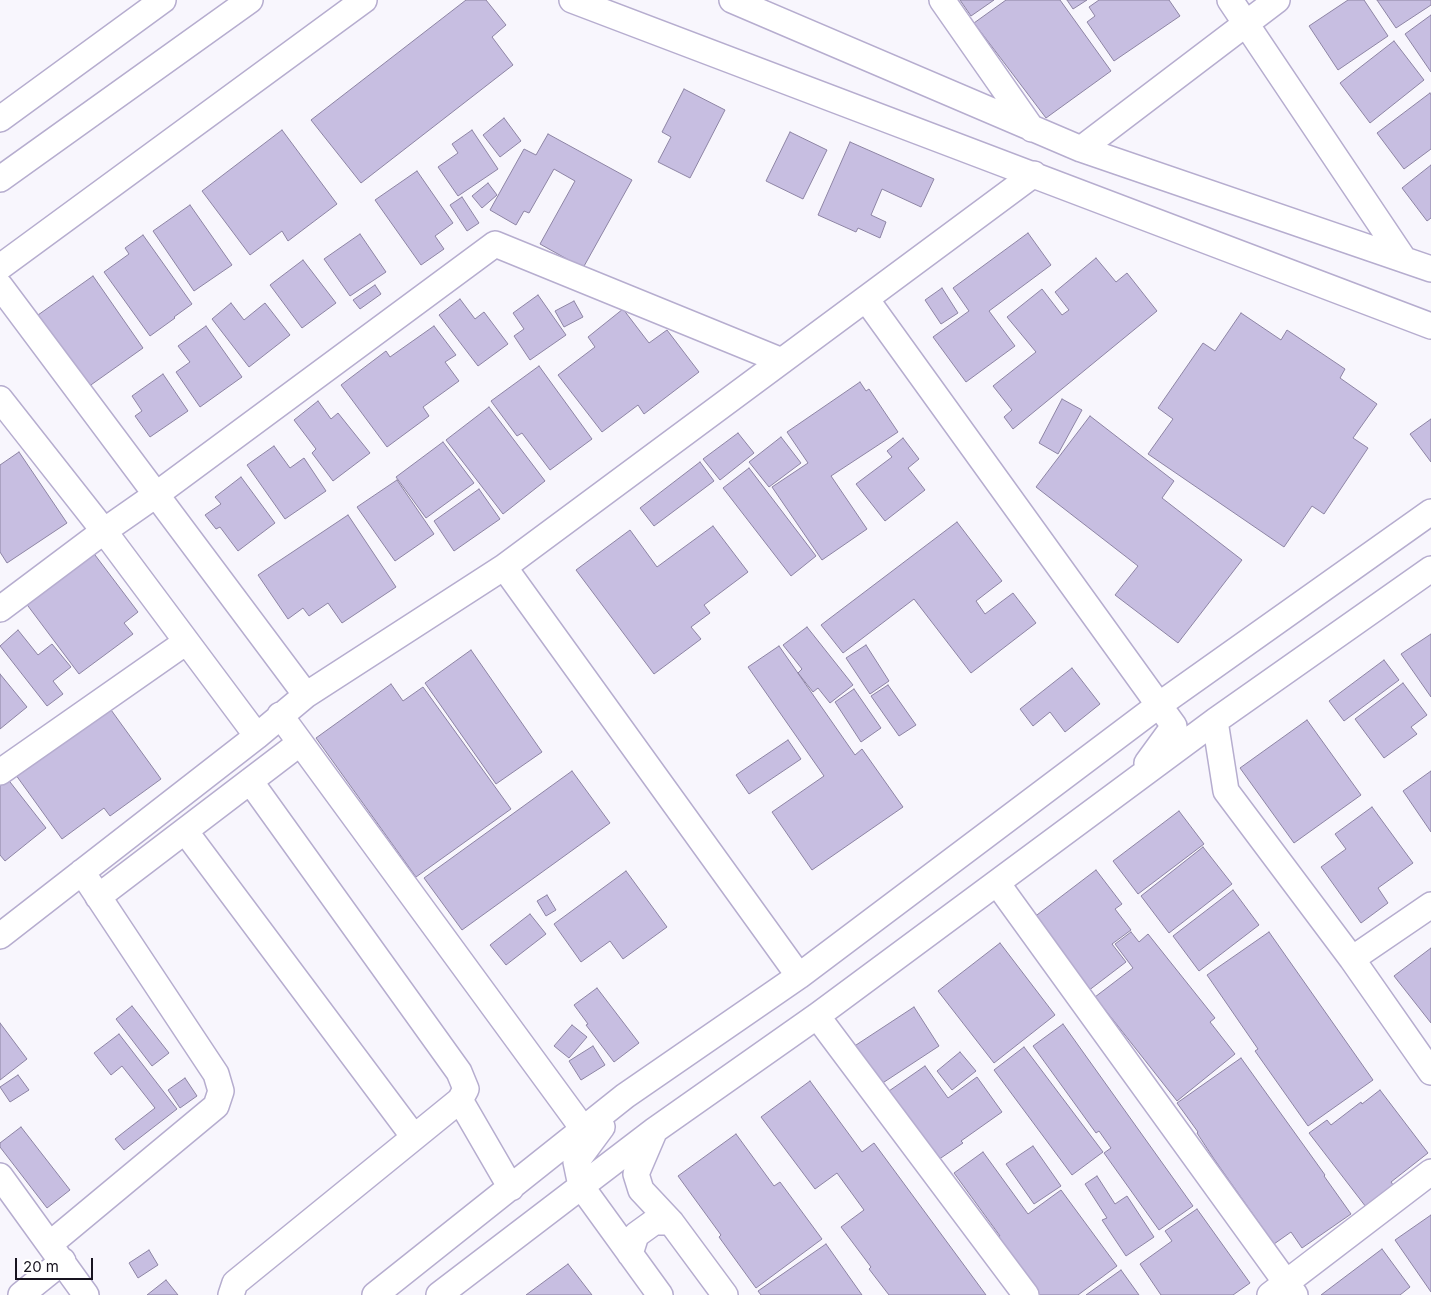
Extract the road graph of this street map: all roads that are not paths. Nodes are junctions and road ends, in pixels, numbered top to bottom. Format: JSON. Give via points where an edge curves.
{"nodes":[{"id":1,"x":163,"y":0,"type":"edge"},
{"id":2,"x":250,"y":0,"type":"edge"},
{"id":3,"x":364,"y":0,"type":"edge"},
{"id":4,"x":572,"y":0,"type":"edge"},
{"id":5,"x":732,"y":0,"type":"edge"},
{"id":6,"x":942,"y":0,"type":"edge"},
{"id":7,"x":1230,"y":0,"type":"edge"},
{"id":8,"x":1277,"y":0,"type":"edge"},
{"id":9,"x":1247,"y":22,"type":"junction"},
{"id":10,"x":0,"y":119,"type":"edge"},
{"id":11,"x":1032,"y":129,"type":"junction"},
{"id":12,"x":1081,"y":148,"type":"junction"},
{"id":13,"x":1034,"y":174,"type":"junction"},
{"id":14,"x":0,"y":179,"type":"edge"},
{"id":15,"x":1403,"y":258,"type":"junction"},
{"id":16,"x":0,"y":267,"type":"edge"},
{"id":17,"x":1431,"y":269,"type":"edge"},
{"id":18,"x":0,"y":286,"type":"edge"},
{"id":19,"x":866,"y":299,"type":"junction"},
{"id":20,"x":1431,"y":326,"type":"edge"},
{"id":21,"x":782,"y":361,"type":"junction"},
{"id":22,"x":0,"y":398,"type":"edge"},
{"id":23,"x":157,"y":494,"type":"junction"},
{"id":24,"x":1431,"y":512,"type":"edge"},
{"id":25,"x":104,"y":531,"type":"junction"},
{"id":26,"x":504,"y":567,"type":"junction"},
{"id":27,"x":1431,"y":569,"type":"edge"},
{"id":28,"x":0,"y":609,"type":"edge"},
{"id":29,"x":186,"y":642,"type":"junction"},
{"id":30,"x":306,"y":695,"type":"junction"},
{"id":31,"x":1159,"y":706,"type":"junction"},
{"id":32,"x":280,"y":715,"type":"junction"},
{"id":33,"x":1215,"y":721,"type":"junction"},
{"id":34,"x":257,"y":736,"type":"junction"},
{"id":35,"x":300,"y":743,"type":"junction"},
{"id":36,"x":0,"y":772,"type":"edge"},
{"id":37,"x":250,"y":782,"type":"junction"},
{"id":38,"x":1131,"y":784,"type":"junction"},
{"id":39,"x":186,"y":831,"type":"junction"},
{"id":40,"x":82,"y":872,"type":"junction"},
{"id":41,"x":997,"y":883,"type":"junction"},
{"id":42,"x":98,"y":897,"type":"junction"},
{"id":43,"x":1431,"y":904,"type":"edge"},
{"id":44,"x":0,"y":936,"type":"edge"},
{"id":45,"x":1352,"y":959,"type":"junction"},
{"id":46,"x":800,"y":976,"type":"junction"},
{"id":47,"x":817,"y":1016,"type":"junction"},
{"id":48,"x":1431,"y":1072,"type":"edge"},
{"id":49,"x":625,"y":1096,"type":"junction"},
{"id":50,"x":460,"y":1100,"type":"junction"},
{"id":51,"x":584,"y":1130,"type":"junction"},
{"id":52,"x":655,"y":1130,"type":"junction"},
{"id":53,"x":414,"y":1137,"type":"junction"},
{"id":54,"x":1431,"y":1172,"type":"edge"},
{"id":55,"x":0,"y":1176,"type":"edge"},
{"id":56,"x":581,"y":1186,"type":"junction"},
{"id":57,"x":511,"y":1188,"type":"junction"},
{"id":58,"x":670,"y":1222,"type":"junction"},
{"id":59,"x":56,"y":1252,"type":"junction"},
{"id":60,"x":630,"y":1254,"type":"junction"},
{"id":61,"x":1284,"y":1291,"type":"edge"},
{"id":62,"x":21,"y":1295,"type":"edge"},
{"id":63,"x":86,"y":1295,"type":"edge"},
{"id":64,"x":231,"y":1295,"type":"edge"},
{"id":65,"x":375,"y":1295,"type":"edge"},
{"id":66,"x":439,"y":1295,"type":"edge"},
{"id":67,"x":660,"y":1295,"type":"edge"},
{"id":68,"x":724,"y":1295,"type":"edge"},
{"id":69,"x":1026,"y":1295,"type":"edge"}],
"edges":[{"from":1,"to":10,"type":"street"},
{"from":2,"to":14,"type":"street"},
{"from":3,"to":16,"type":"street"},
{"from":4,"to":13,"type":"street"},
{"from":5,"to":11,"type":"street"},
{"from":6,"to":11,"type":"street"},
{"from":7,"to":9,"type":"street"},
{"from":8,"to":9,"type":"street"},
{"from":9,"to":12,"type":"street"},
{"from":9,"to":15,"type":"street"},
{"from":11,"to":12,"type":"street"},
{"from":12,"to":15,"type":"street"},
{"from":13,"to":19,"type":"street"},
{"from":13,"to":20,"type":"street"},
{"from":15,"to":17,"type":"street"},
{"from":18,"to":23,"type":"street"},
{"from":19,"to":21,"type":"street"},
{"from":19,"to":31,"type":"street"},
{"from":21,"to":23,"type":"street","via":[[496,244]]},
{"from":21,"to":26,"type":"street"},
{"from":22,"to":25,"type":"street"},
{"from":23,"to":25,"type":"street"},
{"from":23,"to":30,"type":"street"},
{"from":24,"to":31,"type":"street"},
{"from":25,"to":28,"type":"street"},
{"from":25,"to":29,"type":"street"},
{"from":26,"to":30,"type":"street"},
{"from":26,"to":46,"type":"street"},
{"from":27,"to":33,"type":"street"},
{"from":29,"to":34,"type":"street"},
{"from":29,"to":36,"type":"street"},
{"from":30,"to":32,"type":"street"},
{"from":31,"to":38,"type":"street","via":[[1174,726]]},
{"from":31,"to":46,"type":"street"},
{"from":32,"to":34,"type":"street"},
{"from":32,"to":35,"type":"street"},
{"from":33,"to":38,"type":"street"},
{"from":33,"to":45,"type":"street","via":[[1226,791]]},
{"from":34,"to":40,"type":"street"},
{"from":35,"to":37,"type":"street"},
{"from":35,"to":51,"type":"street"},
{"from":37,"to":39,"type":"street"},
{"from":37,"to":50,"type":"street","via":[[459,1072],[466,1089]]},
{"from":38,"to":41,"type":"street"},
{"from":39,"to":42,"type":"street"},
{"from":39,"to":53,"type":"street"},
{"from":40,"to":42,"type":"street"},
{"from":40,"to":44,"type":"street"},
{"from":41,"to":47,"type":"street"},
{"from":41,"to":61,"type":"street"},
{"from":42,"to":59,"type":"street","via":[[216,1074],[221,1091],[216,1106]]},
{"from":43,"to":45,"type":"street"},
{"from":45,"to":48,"type":"street"},
{"from":46,"to":49,"type":"street"},
{"from":47,"to":52,"type":"street"},
{"from":47,"to":69,"type":"street"},
{"from":49,"to":51,"type":"street"},
{"from":49,"to":56,"type":"street","via":[[576,1162]]},
{"from":50,"to":53,"type":"street"},
{"from":50,"to":57,"type":"street"},
{"from":51,"to":57,"type":"street"},
{"from":52,"to":56,"type":"street"},
{"from":52,"to":58,"type":"street","via":[[636,1174],[640,1190]]},
{"from":53,"to":64,"type":"street","via":[[235,1283]]},
{"from":54,"to":61,"type":"street"},
{"from":55,"to":59,"type":"street"},
{"from":56,"to":60,"type":"street"},
{"from":56,"to":66,"type":"street"},
{"from":57,"to":65,"type":"street"},
{"from":58,"to":60,"type":"street","via":[[654,1222],[636,1234]]},
{"from":58,"to":68,"type":"street"},
{"from":59,"to":62,"type":"street"},
{"from":59,"to":63,"type":"street"},
{"from":60,"to":67,"type":"street"}]}
